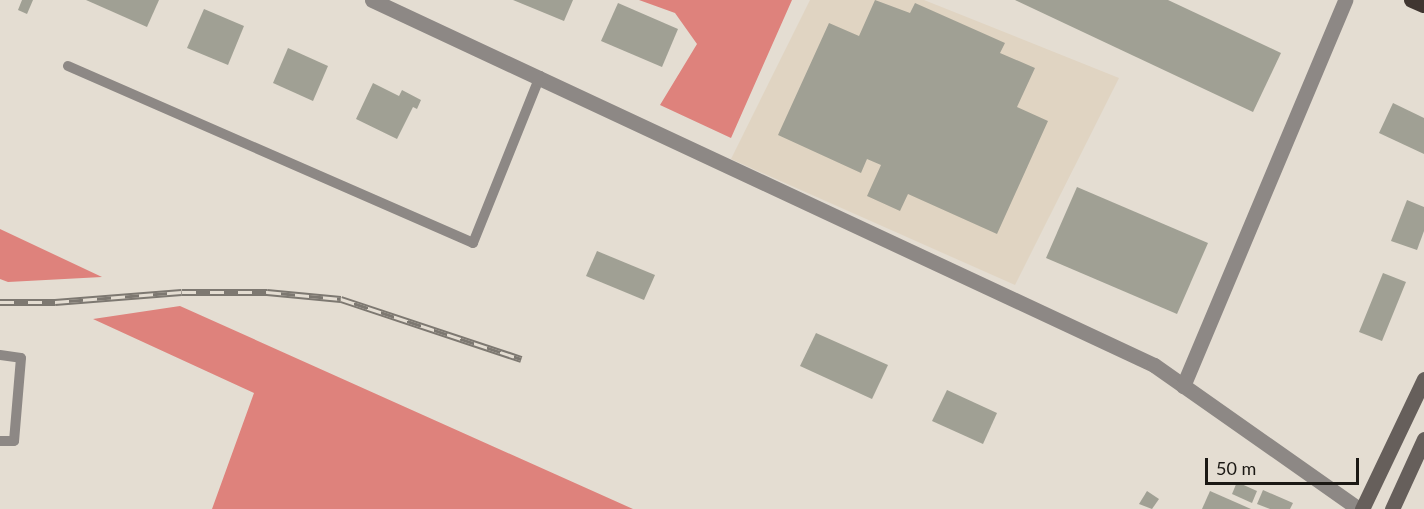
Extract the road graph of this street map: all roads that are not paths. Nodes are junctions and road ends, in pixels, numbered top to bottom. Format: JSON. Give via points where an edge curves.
{"nodes":[{"id":1,"x":372,"y":0,"type":"edge"},
{"id":2,"x":1345,"y":0,"type":"edge"},
{"id":3,"x":1412,"y":0,"type":"edge"},
{"id":4,"x":1424,"y":5,"type":"edge"},
{"id":5,"x":68,"y":66,"type":"dead end"},
{"id":6,"x":540,"y":76,"type":"junction"},
{"id":7,"x":0,"y":355,"type":"edge"},
{"id":8,"x":1424,"y":379,"type":"edge"},
{"id":9,"x":1183,"y":386,"type":"junction"},
{"id":10,"x":1424,"y":439,"type":"edge"},
{"id":11,"x":0,"y":441,"type":"edge"},
{"id":12,"x":1361,"y":509,"type":"edge"},
{"id":13,"x":1392,"y":509,"type":"edge"}],
"edges":[{"from":1,"to":6,"type":"street"},
{"from":2,"to":9,"type":"street"},
{"from":3,"to":4,"type":"highway"},
{"from":5,"to":6,"type":"lane","via":[[473,243]]},
{"from":6,"to":9,"type":"street","via":[[1154,365]]},
{"from":7,"to":11,"type":"lane","via":[[21,358],[14,441]]},
{"from":8,"to":12,"type":"main road"},
{"from":9,"to":12,"type":"street"},
{"from":10,"to":13,"type":"main road"}]}
